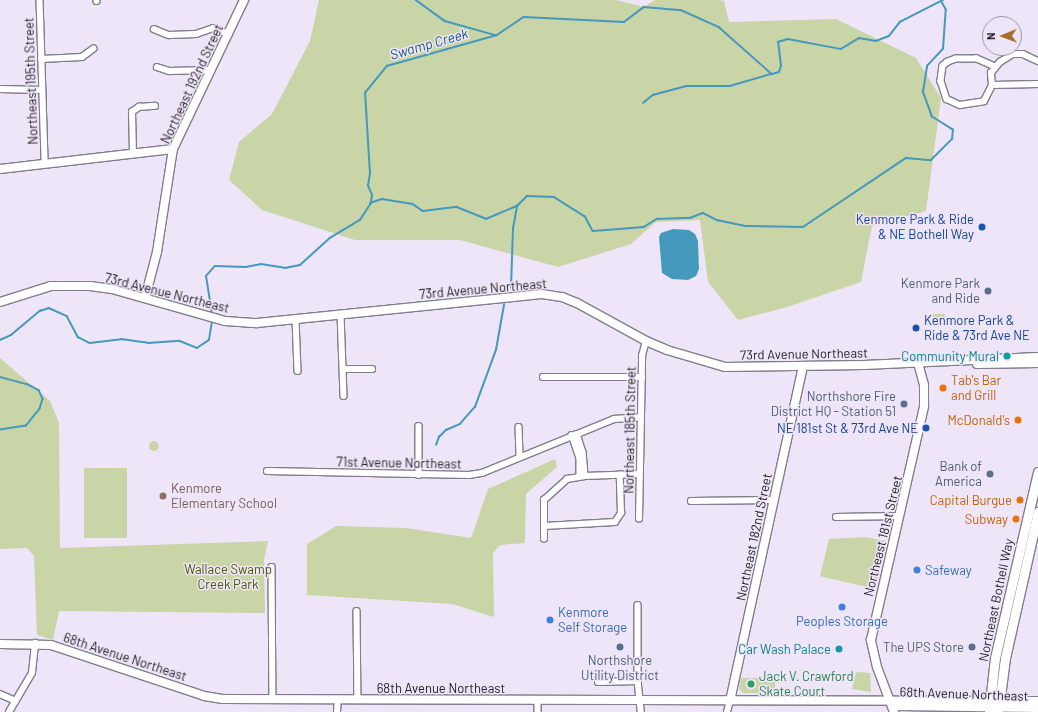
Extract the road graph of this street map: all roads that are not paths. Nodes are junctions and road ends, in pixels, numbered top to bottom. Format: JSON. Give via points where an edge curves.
{"nodes":[{"id":1,"x":40,"y":0,"type":"edge"},
{"id":2,"x":244,"y":0,"type":"edge"},
{"id":3,"x":154,"y":29,"type":"dead end"},
{"id":4,"x":229,"y":34,"type":"junction"},
{"id":5,"x":93,"y":49,"type":"dead end"},
{"id":6,"x":41,"y":59,"type":"junction"},
{"id":7,"x":1038,"y":61,"type":"edge"},
{"id":8,"x":157,"y":67,"type":"dead end"},
{"id":9,"x":995,"y":67,"type":"junction"},
{"id":10,"x":211,"y":70,"type":"junction"},
{"id":11,"x":1038,"y":84,"type":"edge"},
{"id":12,"x":992,"y":85,"type":"junction"},
{"id":13,"x":0,"y":89,"type":"edge"},
{"id":14,"x":41,"y":90,"type":"junction"},
{"id":15,"x":155,"y":106,"type":"dead end"},
{"id":16,"x":173,"y":149,"type":"junction"},
{"id":17,"x":133,"y":153,"type":"junction"},
{"id":18,"x":45,"y":162,"type":"junction"},
{"id":19,"x":0,"y":169,"type":"edge"},
{"id":20,"x":145,"y":298,"type":"junction"},
{"id":21,"x":0,"y":302,"type":"edge"},
{"id":22,"x":341,"y":314,"type":"junction"},
{"id":23,"x":296,"y":319,"type":"junction"},
{"id":24,"x":646,"y":342,"type":"junction"},
{"id":25,"x":1038,"y":357,"type":"edge"},
{"id":26,"x":961,"y":362,"type":"junction"},
{"id":27,"x":918,"y":363,"type":"junction"},
{"id":28,"x":1038,"y":363,"type":"edge"},
{"id":29,"x":803,"y":367,"type":"junction"},
{"id":30,"x":343,"y":369,"type":"junction"},
{"id":31,"x":372,"y":369,"type":"dead end"},
{"id":32,"x":298,"y":372,"type":"dead end"},
{"id":33,"x":543,"y":377,"type":"dead end"},
{"id":34,"x":642,"y":377,"type":"junction"},
{"id":35,"x":344,"y":396,"type":"dead end"},
{"id":36,"x":640,"y":417,"type":"junction"},
{"id":37,"x":419,"y":426,"type":"dead end"},
{"id":38,"x":519,"y":427,"type":"dead end"},
{"id":39,"x":574,"y":434,"type":"junction"},
{"id":40,"x":520,"y":457,"type":"junction"},
{"id":41,"x":267,"y":471,"type":"dead end"},
{"id":42,"x":1038,"y":472,"type":"edge"},
{"id":43,"x":639,"y":474,"type":"junction"},
{"id":44,"x":419,"y":475,"type":"junction"},
{"id":45,"x":620,"y":475,"type":"junction"},
{"id":46,"x":583,"y":476,"type":"junction"},
{"id":47,"x":774,"y":500,"type":"junction"},
{"id":48,"x":691,"y":501,"type":"dead end"},
{"id":49,"x":1038,"y":512,"type":"edge"},
{"id":50,"x":899,"y":516,"type":"junction"},
{"id":51,"x":836,"y":517,"type":"dead end"},
{"id":52,"x":639,"y":519,"type":"dead end"},
{"id":53,"x":544,"y":526,"type":"junction"},
{"id":54,"x":544,"y":539,"type":"dead end"},
{"id":55,"x":272,"y":567,"type":"dead end"},
{"id":56,"x":638,"y":605,"type":"dead end"},
{"id":57,"x":357,"y":611,"type":"dead end"},
{"id":58,"x":35,"y":643,"type":"junction"},
{"id":59,"x":0,"y":644,"type":"edge"},
{"id":60,"x":638,"y":681,"type":"junction"},
{"id":61,"x":598,"y":682,"type":"dead end"},
{"id":62,"x":0,"y":694,"type":"edge"},
{"id":63,"x":273,"y":699,"type":"junction"},
{"id":64,"x":641,"y":699,"type":"junction"},
{"id":65,"x":338,"y":700,"type":"junction"},
{"id":66,"x":358,"y":700,"type":"junction"},
{"id":67,"x":538,"y":700,"type":"junction"},
{"id":68,"x":16,"y":701,"type":"junction"},
{"id":69,"x":730,"y":701,"type":"junction"},
{"id":70,"x":1038,"y":701,"type":"edge"},
{"id":71,"x":890,"y":702,"type":"junction"},
{"id":72,"x":994,"y":706,"type":"edge"},
{"id":73,"x":1038,"y":708,"type":"edge"},
{"id":74,"x":8,"y":712,"type":"edge"},
{"id":75,"x":337,"y":712,"type":"edge"},
{"id":76,"x":538,"y":712,"type":"edge"},
{"id":77,"x":641,"y":712,"type":"edge"},
{"id":78,"x":727,"y":712,"type":"edge"},
{"id":79,"x":894,"y":712,"type":"edge"}],
"edges":[{"from":1,"to":6,"type":"street","name":"Northeast 195th Street"},
{"from":2,"to":4,"type":"street","name":"Northeast 192nd Street"},
{"from":3,"to":4,"type":"street","via":[[169,35],[196,34],[213,28]]},
{"from":4,"to":10,"type":"street","name":"Northeast 192nd Street"},
{"from":5,"to":6,"type":"street","via":[[82,58]]},
{"from":6,"to":14,"type":"street","name":"Northeast 195th Street"},
{"from":7,"to":9,"type":"street","via":[[1023,54],[1013,54]]},
{"from":8,"to":10,"type":"street","via":[[169,71]]},
{"from":9,"to":12,"type":"street","via":[[991,74]]},
{"from":9,"to":12,"type":"street","via":[[977,59],[956,59],[943,66],[941,72],[943,90],[947,99],[953,103],[970,104],[984,101]]},
{"from":10,"to":16,"type":"street","name":"Northeast 192nd Street"},
{"from":11,"to":12,"type":"street"},
{"from":13,"to":14,"type":"street"},
{"from":14,"to":18,"type":"street","name":"Northeast 195th Street"},
{"from":15,"to":17,"type":"street","via":[[138,107],[132,112]]},
{"from":16,"to":17,"type":"street"},
{"from":16,"to":20,"type":"street","name":"Northeast 192nd Street","via":[[157,252]]},
{"from":17,"to":18,"type":"street"},
{"from":18,"to":19,"type":"street"},
{"from":20,"to":21,"type":"street","name":"73rd Avenue Northeast","via":[[112,289],[69,285],[37,289]]},
{"from":20,"to":23,"type":"street","name":"73rd Avenue Northeast","via":[[240,323]]},
{"from":22,"to":23,"type":"street","name":"73rd Avenue Northeast"},
{"from":22,"to":24,"type":"street","name":"73rd Avenue Northeast","via":[[526,295],[552,295],[577,303]]},
{"from":22,"to":30,"type":"street"},
{"from":23,"to":32,"type":"street"},
{"from":24,"to":29,"type":"street","name":"73rd Avenue Northeast","via":[[680,355],[725,367]]},
{"from":24,"to":34,"type":"street","name":"Northeast 185th Street","via":[[642,356]]},
{"from":25,"to":26,"type":"street","name":"73rd Avenue Northeast","via":[[967,359]]},
{"from":26,"to":27,"type":"street","name":"73rd Avenue Northeast"},
{"from":26,"to":28,"type":"street","name":"73rd Avenue Northeast","via":[[966,365]]},
{"from":27,"to":29,"type":"street","name":"73rd Avenue Northeast"},
{"from":27,"to":50,"type":"street","name":"Northeast 181st Street","via":[[924,385],[924,406]]},
{"from":29,"to":47,"type":"street","name":"Northeast 182nd Street"},
{"from":30,"to":31,"type":"street"},
{"from":30,"to":35,"type":"street"},
{"from":33,"to":34,"type":"street"},
{"from":34,"to":36,"type":"street","name":"Northeast 185th Street"},
{"from":36,"to":39,"type":"street","name":"71st Avenue Northeast","via":[[614,419]]},
{"from":36,"to":43,"type":"street","name":"Northeast 185th Street"},
{"from":37,"to":44,"type":"street"},
{"from":38,"to":40,"type":"street"},
{"from":39,"to":40,"type":"street","name":"71st Avenue Northeast"},
{"from":39,"to":46,"type":"street","via":[[583,452]]},
{"from":40,"to":44,"type":"street","name":"71st Avenue Northeast","via":[[482,473],[455,476]]},
{"from":41,"to":44,"type":"street","name":"71st Avenue Northeast"},
{"from":42,"to":72,"type":"main road","name":"Northeast Bothell Way","via":[[995,658]]},
{"from":43,"to":45,"type":"street"},
{"from":43,"to":52,"type":"street","name":"Northeast 185th Street"},
{"from":45,"to":46,"type":"street"},
{"from":45,"to":53,"type":"street","via":[[621,513],[618,520],[612,523]]},
{"from":46,"to":53,"type":"street","via":[[567,479],[544,500]]},
{"from":47,"to":48,"type":"street"},
{"from":47,"to":69,"type":"street","name":"Northeast 182nd Street"},
{"from":49,"to":72,"type":"main road","name":"Northeast Bothell Way"},
{"from":50,"to":51,"type":"street"},
{"from":50,"to":71,"type":"street","name":"Northeast 181st Street","via":[[872,640],[875,660]]},
{"from":53,"to":54,"type":"street"},
{"from":55,"to":63,"type":"street"},
{"from":56,"to":60,"type":"street"},
{"from":57,"to":66,"type":"street"},
{"from":58,"to":59,"type":"street","name":"68th Avenue Northeast"},
{"from":58,"to":63,"type":"street","name":"68th Avenue Northeast","via":[[51,645],[204,696]]},
{"from":58,"to":68,"type":"street","via":[[32,673]]},
{"from":60,"to":61,"type":"street"},
{"from":60,"to":64,"type":"street"},
{"from":62,"to":68,"type":"street"},
{"from":63,"to":65,"type":"street","name":"68th Avenue Northeast"},
{"from":64,"to":67,"type":"street","name":"68th Avenue Northeast"},
{"from":64,"to":69,"type":"street","name":"68th Avenue Northeast"},
{"from":64,"to":77,"type":"street"},
{"from":65,"to":66,"type":"street","name":"68th Avenue Northeast"},
{"from":65,"to":75,"type":"street"},
{"from":66,"to":67,"type":"street","name":"68th Avenue Northeast"},
{"from":67,"to":76,"type":"street"},
{"from":68,"to":74,"type":"street"},
{"from":69,"to":71,"type":"street","name":"68th Avenue Northeast"},
{"from":69,"to":78,"type":"street","name":"Northeast 182nd Street"},
{"from":70,"to":72,"type":"street","name":"68th Avenue Northeast"},
{"from":71,"to":72,"type":"street","name":"68th Avenue Northeast"},
{"from":71,"to":79,"type":"street","name":"Northeast 181st Street"},
{"from":72,"to":73,"type":"street","name":"68th Avenue Northeast"}]}
